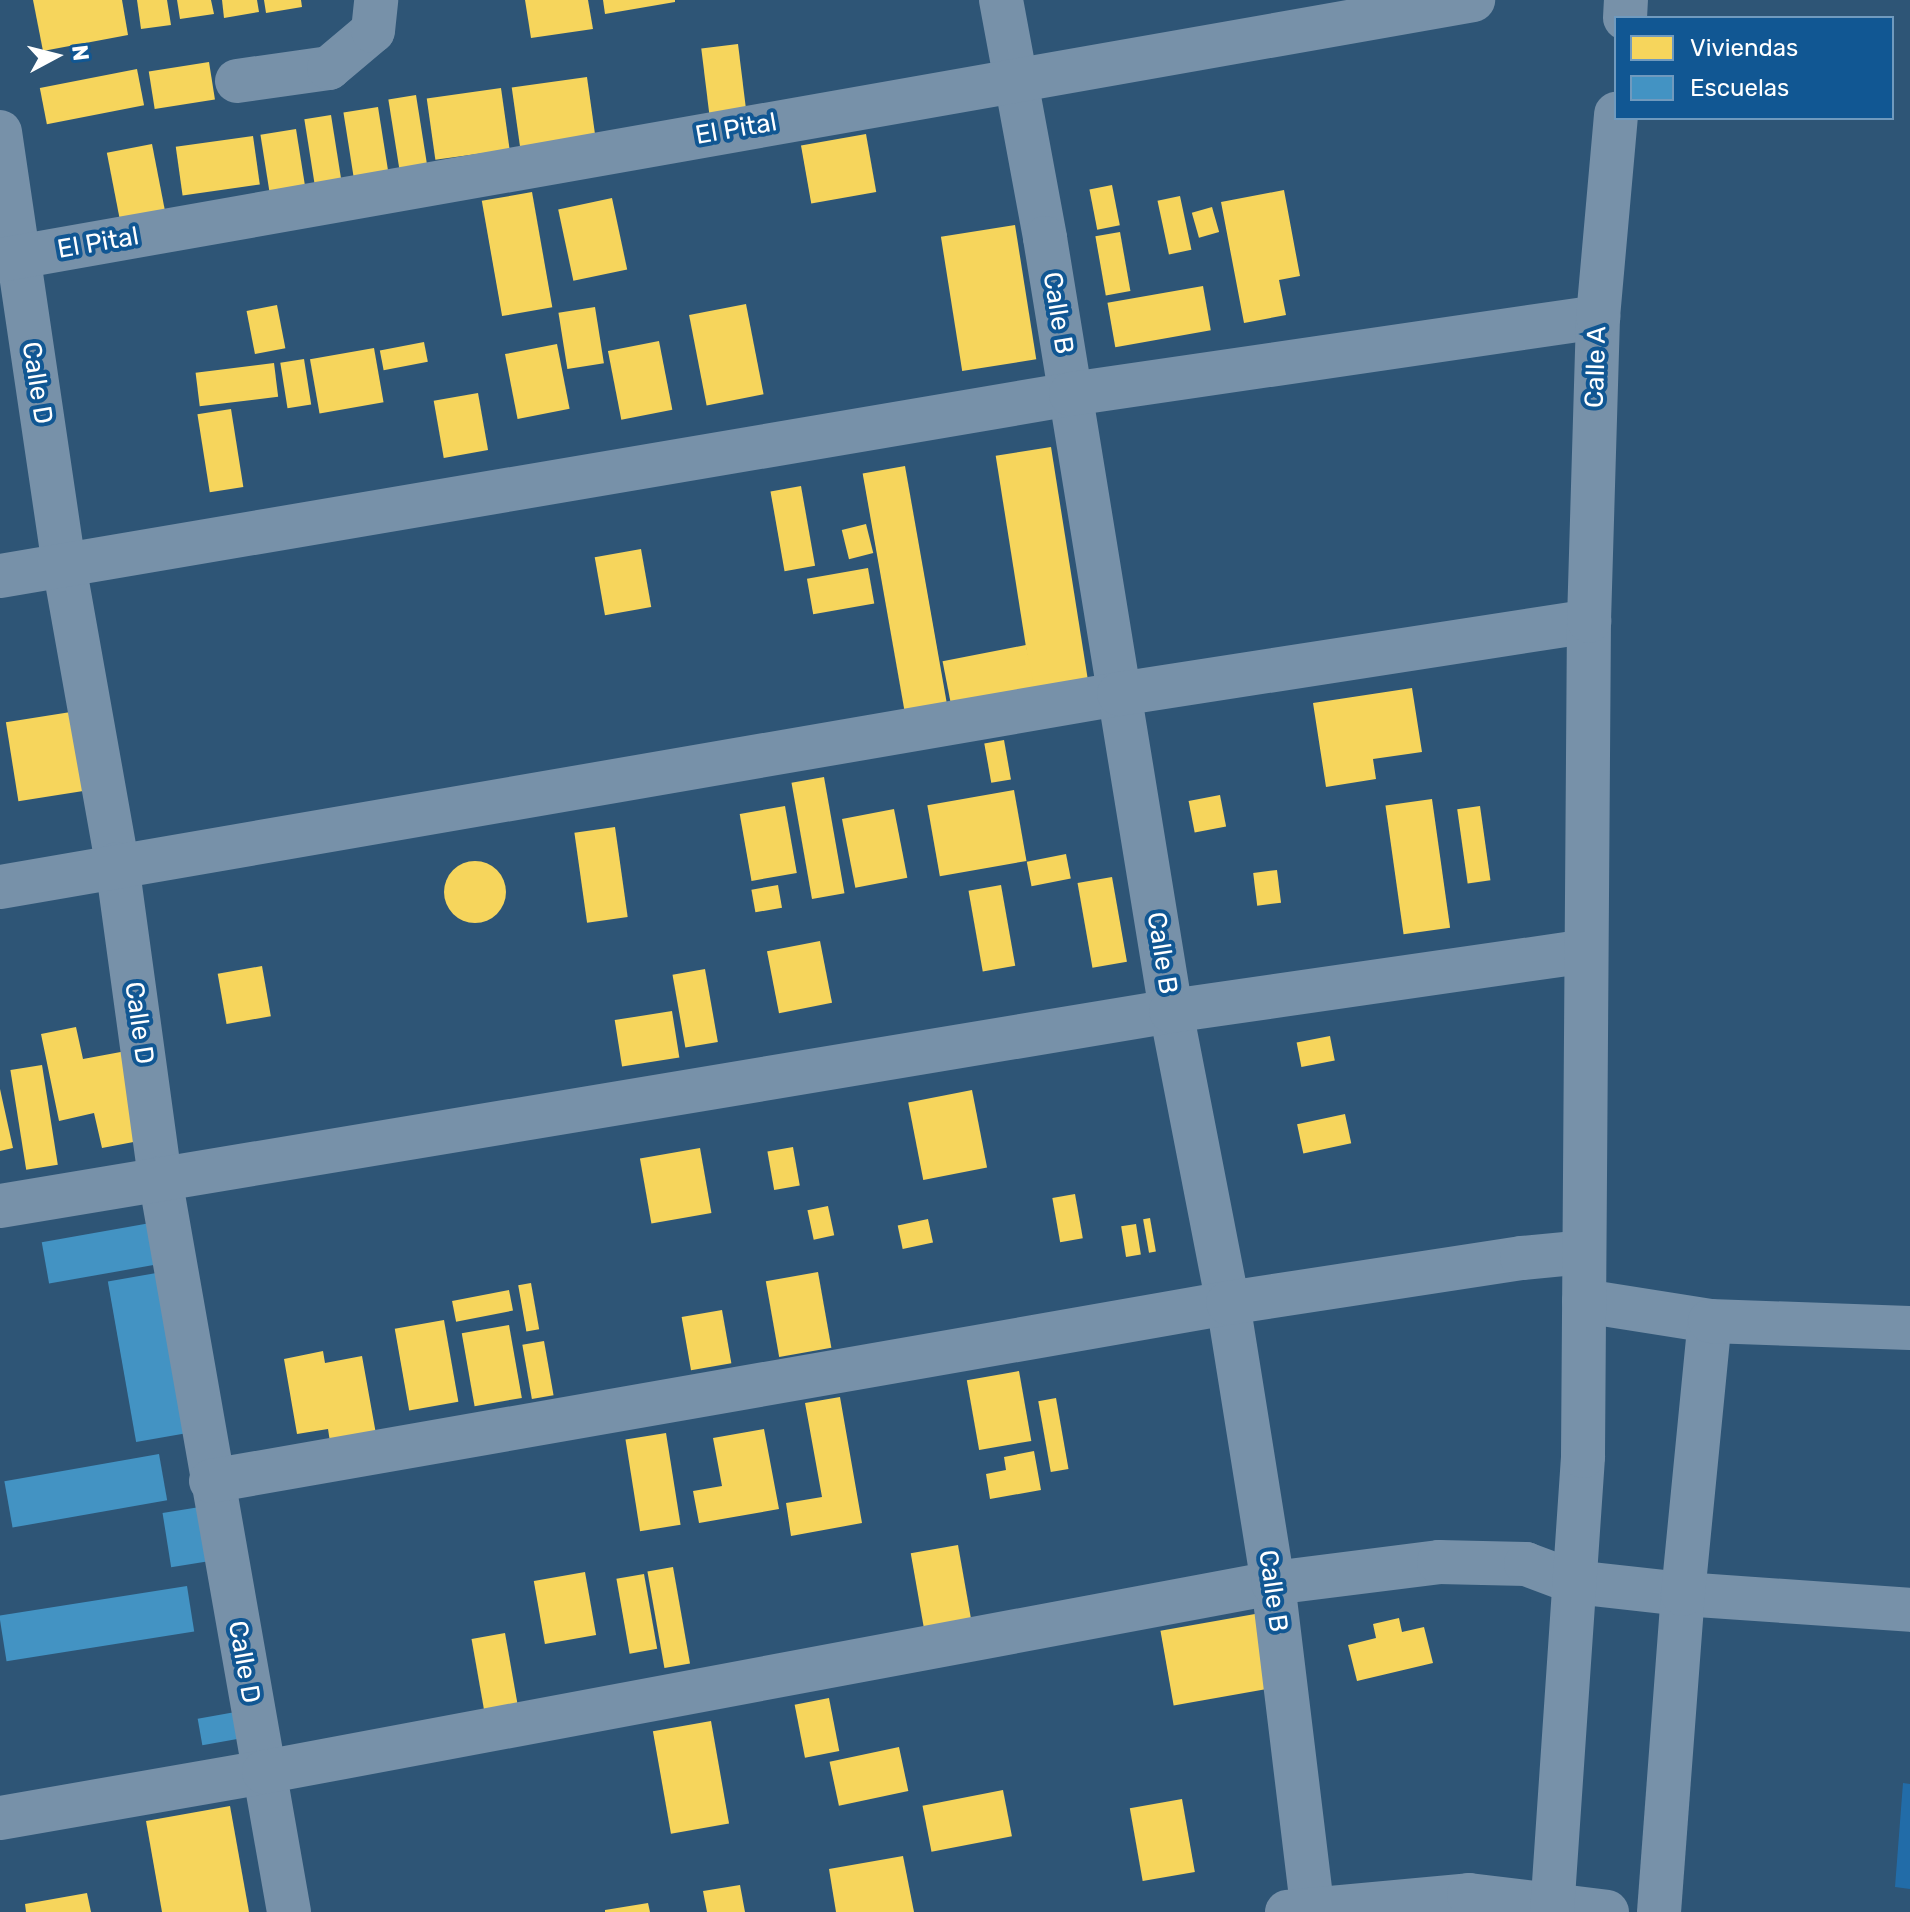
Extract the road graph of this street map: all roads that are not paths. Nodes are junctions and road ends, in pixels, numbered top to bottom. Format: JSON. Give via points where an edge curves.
{"nodes":[{"id":1,"x":376,"y":0,"type":"edge"},
{"id":2,"x":1001,"y":0,"type":"edge"},
{"id":3,"x":1473,"y":0,"type":"edge"},
{"id":4,"x":1015,"y":79,"type":"junction"},
{"id":5,"x":237,"y":81,"type":"dead end"},
{"id":6,"x":1615,"y":120,"type":"edge"},
{"id":7,"x":0,"y":132,"type":"edge"},
{"id":8,"x":9,"y":259,"type":"edge"},
{"id":9,"x":1598,"y":317,"type":"junction"},
{"id":10,"x":1071,"y":394,"type":"junction"},
{"id":11,"x":64,"y":565,"type":"junction"},
{"id":12,"x":0,"y":576,"type":"edge"},
{"id":13,"x":1589,"y":621,"type":"junction"},
{"id":14,"x":1119,"y":694,"type":"junction"},
{"id":15,"x":117,"y":864,"type":"junction"},
{"id":16,"x":0,"y":887,"type":"edge"},
{"id":17,"x":1585,"y":951,"type":"junction"},
{"id":18,"x":1171,"y":1011,"type":"junction"},
{"id":19,"x":160,"y":1178,"type":"junction"},
{"id":20,"x":0,"y":1206,"type":"edge"},
{"id":21,"x":1584,"y":1252,"type":"junction"},
{"id":22,"x":1584,"y":1301,"type":"junction"},
{"id":23,"x":1228,"y":1303,"type":"junction"},
{"id":24,"x":1710,"y":1321,"type":"junction"},
{"id":25,"x":1910,"y":1328,"type":"edge"},
{"id":26,"x":211,"y":1481,"type":"junction"},
{"id":27,"x":1574,"y":1582,"type":"junction"},
{"id":28,"x":1273,"y":1583,"type":"junction"},
{"id":29,"x":1683,"y":1594,"type":"junction"},
{"id":30,"x":1910,"y":1610,"type":"edge"},
{"id":31,"x":264,"y":1772,"type":"junction"},
{"id":32,"x":0,"y":1818,"type":"edge"},
{"id":33,"x":1552,"y":1908,"type":"edge"},
{"id":34,"x":1299,"y":1910,"type":"edge"},
{"id":35,"x":289,"y":1912,"type":"edge"},
{"id":36,"x":1607,"y":1912,"type":"edge"},
{"id":37,"x":1659,"y":1912,"type":"edge"}],
"edges":[{"from":1,"to":5,"type":"street","via":[[373,31],[329,68]]},
{"from":2,"to":4,"type":"street","name":"Calle B"},
{"from":3,"to":4,"type":"street","name":"El Pital"},
{"from":4,"to":8,"type":"street","name":"El Pital"},
{"from":4,"to":10,"type":"street","name":"Calle B"},
{"from":6,"to":9,"type":"street","name":"Calle A"},
{"from":7,"to":8,"type":"street","name":"Calle D"},
{"from":8,"to":11,"type":"street","name":"Calle D"},
{"from":9,"to":10,"type":"street"},
{"from":9,"to":13,"type":"street","name":"Calle A"},
{"from":10,"to":11,"type":"street"},
{"from":10,"to":14,"type":"street","name":"Calle B"},
{"from":11,"to":12,"type":"street"},
{"from":11,"to":15,"type":"street","name":"Calle D"},
{"from":13,"to":14,"type":"street"},
{"from":13,"to":17,"type":"street","name":"Calle A"},
{"from":14,"to":15,"type":"street"},
{"from":14,"to":18,"type":"street","name":"Calle B"},
{"from":15,"to":16,"type":"street"},
{"from":15,"to":19,"type":"street","name":"Calle D"},
{"from":17,"to":18,"type":"street"},
{"from":17,"to":21,"type":"street","name":"Calle A"},
{"from":18,"to":19,"type":"street"},
{"from":18,"to":23,"type":"street","name":"Calle B"},
{"from":19,"to":20,"type":"street"},
{"from":19,"to":26,"type":"street","name":"Calle D"},
{"from":21,"to":22,"type":"street","name":"Calle A"},
{"from":21,"to":23,"type":"street"},
{"from":22,"to":24,"type":"street"},
{"from":22,"to":27,"type":"street","name":"Calle A","via":[[1583,1456]]},
{"from":23,"to":26,"type":"street"},
{"from":23,"to":28,"type":"street","name":"Calle B"},
{"from":24,"to":25,"type":"street"},
{"from":24,"to":29,"type":"street"},
{"from":26,"to":31,"type":"street","name":"Calle D"},
{"from":27,"to":28,"type":"street","via":[[1526,1564],[1439,1562]]},
{"from":27,"to":29,"type":"street"},
{"from":27,"to":33,"type":"street","name":"Calle A"},
{"from":28,"to":31,"type":"street"},
{"from":28,"to":34,"type":"street","name":"Calle B"},
{"from":29,"to":30,"type":"street"},
{"from":29,"to":37,"type":"street"},
{"from":31,"to":32,"type":"street"},
{"from":31,"to":35,"type":"street","name":"Calle D"},
{"from":33,"to":34,"type":"street","via":[[1469,1895]]},
{"from":33,"to":36,"type":"street"}]}
